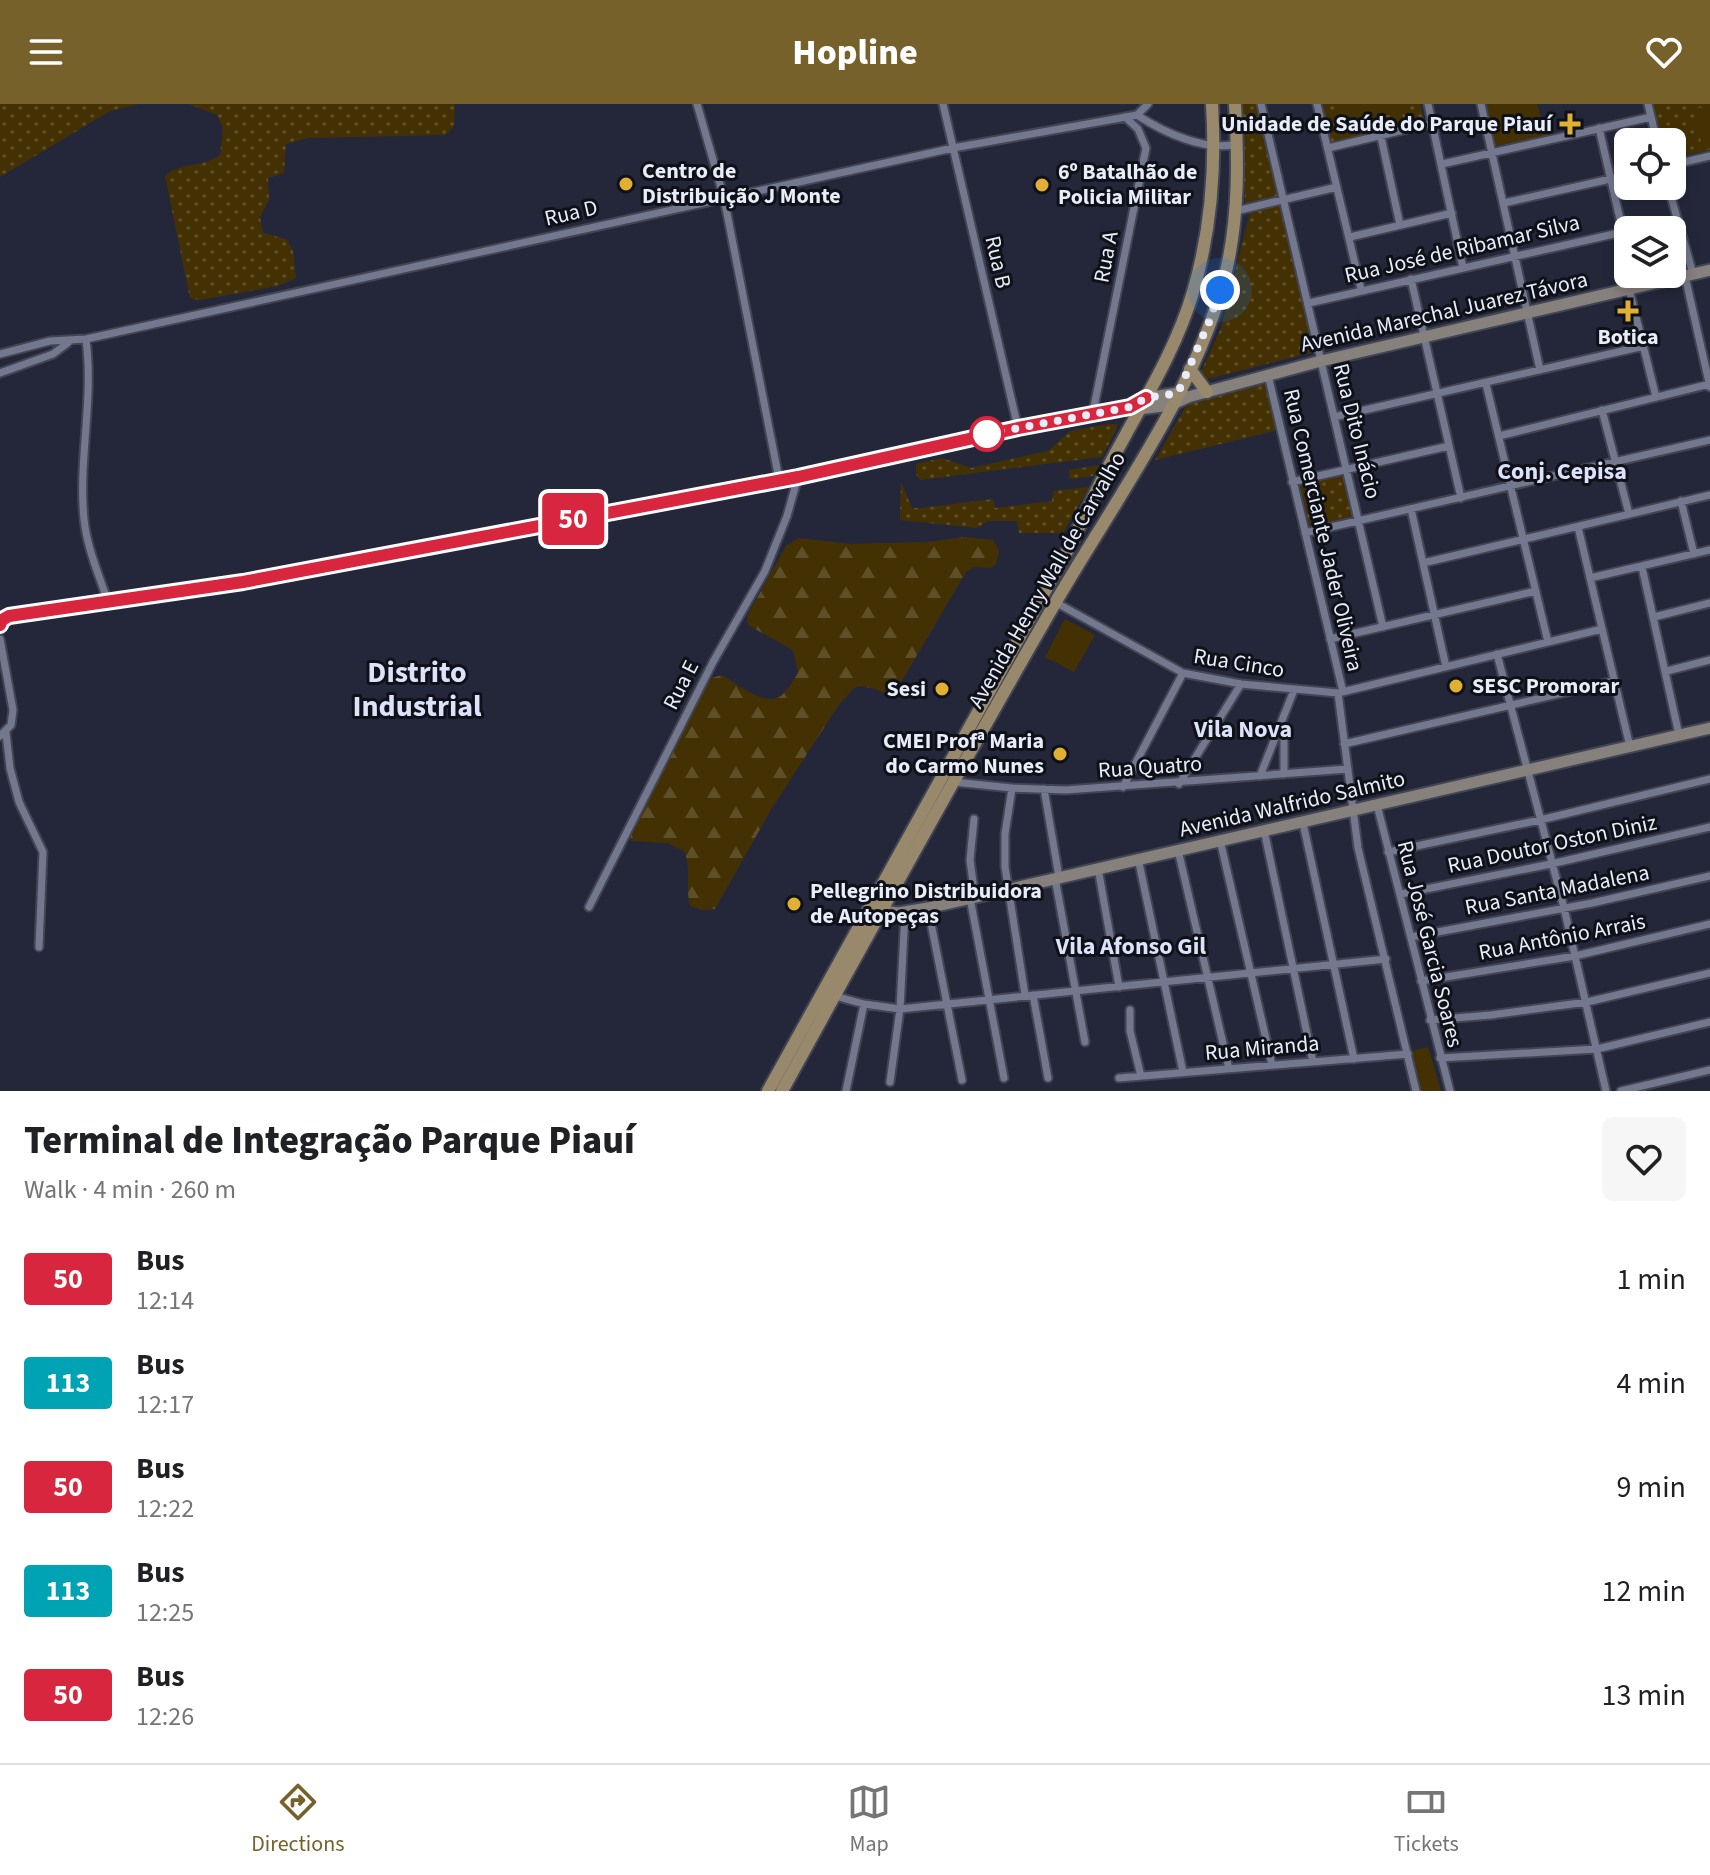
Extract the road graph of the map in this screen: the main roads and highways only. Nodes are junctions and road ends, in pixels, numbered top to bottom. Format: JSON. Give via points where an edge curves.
{"nodes":[{"id":1,"x":1212,"y":104,"type":"edge"},
{"id":2,"x":1235,"y":104,"type":"edge"},
{"id":3,"x":1190,"y":369,"type":"junction"},
{"id":4,"x":1207,"y":392,"type":"road end"},
{"id":5,"x":1103,"y":479,"type":"junction"},
{"id":6,"x":1104,"y":522,"type":"junction"},
{"id":7,"x":964,"y":751,"type":"junction"},
{"id":8,"x":872,"y":901,"type":"junction"},
{"id":9,"x":883,"y":911,"type":"junction"},
{"id":10,"x":839,"y":975,"type":"junction"},
{"id":11,"x":768,"y":1091,"type":"edge"},
{"id":12,"x":782,"y":1091,"type":"edge"}],
"edges":[{"from":1,"to":5,"type":"main road","name":"Avenida Henry Wall de Carvalho","via":[[1214,145],[1205,244],[1195,284],[1176,339]]},
{"from":2,"to":3,"type":"main road","name":"Avenida Henry Wall de Carvalho","via":[[1236,211],[1227,267]]},
{"from":3,"to":4,"type":"main road"},
{"from":3,"to":6,"type":"main road","name":"Avenida Henry Wall de Carvalho","via":[[1183,395],[1171,405]]},
{"from":5,"to":6,"type":"main road","via":[[1114,493]]},
{"from":5,"to":7,"type":"main road","name":"Avenida Henry Wall de Carvalho"},
{"from":6,"to":7,"type":"main road","name":"Avenida Henry Wall de Carvalho"},
{"from":7,"to":8,"type":"main road","name":"Avenida Henry Wall de Carvalho"},
{"from":7,"to":9,"type":"main road","name":"Avenida Henry Wall de Carvalho","via":[[954,782]]},
{"from":8,"to":9,"type":"main road"},
{"from":8,"to":10,"type":"main road","name":"Avenida Henry Wall de Carvalho"},
{"from":9,"to":10,"type":"main road","name":"Avenida Henry Wall de Carvalho"},
{"from":10,"to":11,"type":"main road","name":"Avenida Henry Wall de Carvalho"},
{"from":10,"to":12,"type":"main road","name":"Avenida Henry Wall de Carvalho","via":[[835,996]]}]}
